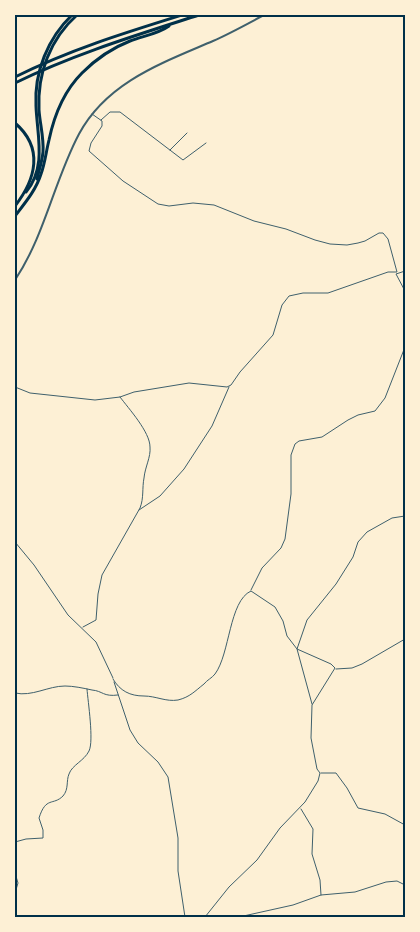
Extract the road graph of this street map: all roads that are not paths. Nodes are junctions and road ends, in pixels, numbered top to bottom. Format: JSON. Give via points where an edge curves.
{"nodes":[{"id":1,"x":72,"y":15,"type":"edge"},
{"id":2,"x":76,"y":15,"type":"edge"},
{"id":3,"x":182,"y":15,"type":"edge"},
{"id":4,"x":199,"y":15,"type":"edge"},
{"id":5,"x":264,"y":15,"type":"edge"},
{"id":6,"x":169,"y":26,"type":"junction"},
{"id":7,"x":52,"y":43,"type":"junction"},
{"id":8,"x":15,"y":77,"type":"edge"},
{"id":9,"x":15,"y":83,"type":"edge"},
{"id":10,"x":37,"y":95,"type":"junction"},
{"id":11,"x":92,"y":114,"type":"junction"},
{"id":12,"x":100,"y":120,"type":"junction"},
{"id":13,"x":15,"y":123,"type":"edge"},
{"id":14,"x":186,"y":133,"type":"dead end"},
{"id":15,"x":206,"y":143,"type":"dead end"},
{"id":16,"x":170,"y":151,"type":"junction"},
{"id":17,"x":36,"y":185,"type":"junction"},
{"id":18,"x":26,"y":192,"type":"junction"},
{"id":19,"x":15,"y":206,"type":"edge"},
{"id":20,"x":15,"y":216,"type":"edge"},
{"id":21,"x":405,"y":271,"type":"edge"},
{"id":22,"x":397,"y":272,"type":"junction"},
{"id":23,"x":15,"y":280,"type":"edge"},
{"id":24,"x":405,"y":291,"type":"edge"},
{"id":25,"x":405,"y":347,"type":"edge"},
{"id":26,"x":15,"y":386,"type":"edge"},
{"id":27,"x":229,"y":386,"type":"junction"},
{"id":28,"x":120,"y":397,"type":"junction"},
{"id":29,"x":138,"y":511,"type":"junction"},
{"id":30,"x":405,"y":516,"type":"edge"},
{"id":31,"x":15,"y":542,"type":"edge"},
{"id":32,"x":251,"y":591,"type":"junction"},
{"id":33,"x":83,"y":628,"type":"junction"},
{"id":34,"x":405,"y":639,"type":"edge"},
{"id":35,"x":297,"y":649,"type":"junction"},
{"id":36,"x":335,"y":669,"type":"junction"},
{"id":37,"x":113,"y":679,"type":"junction"},
{"id":38,"x":87,"y":689,"type":"junction"},
{"id":39,"x":15,"y":694,"type":"edge"},
{"id":40,"x":118,"y":695,"type":"junction"},
{"id":41,"x":312,"y":705,"type":"junction"},
{"id":42,"x":320,"y":773,"type":"junction"},
{"id":43,"x":300,"y":808,"type":"junction"},
{"id":44,"x":405,"y":824,"type":"edge"},
{"id":45,"x":15,"y":842,"type":"edge"},
{"id":46,"x":15,"y":873,"type":"edge"},
{"id":47,"x":405,"y":885,"type":"edge"},
{"id":48,"x":15,"y":894,"type":"edge"},
{"id":49,"x":321,"y":895,"type":"junction"},
{"id":50,"x":185,"y":917,"type":"edge"},
{"id":51,"x":206,"y":917,"type":"edge"},
{"id":52,"x":239,"y":917,"type":"edge"}],
"edges":[{"from":1,"to":7,"type":"highway","via":[[61,26]]},
{"from":2,"to":7,"type":"highway"},
{"from":3,"to":8,"type":"highway","via":[[71,52]]},
{"from":4,"to":6,"type":"highway"},
{"from":5,"to":11,"type":"street","via":[[139,74],[114,91]]},
{"from":6,"to":9,"type":"highway","via":[[72,57]]},
{"from":6,"to":17,"type":"highway","via":[[112,49],[81,74],[59,106]]},
{"from":7,"to":10,"type":"highway"},
{"from":10,"to":17,"type":"highway","via":[[43,150]]},
{"from":10,"to":18,"type":"highway","via":[[40,154]]},
{"from":11,"to":12,"type":"street"},
{"from":11,"to":23,"type":"street","via":[[75,142],[32,251]]},
{"from":12,"to":16,"type":"street","via":[[110,112],[120,112]]},
{"from":12,"to":22,"type":"street","via":[[102,126],[89,151],[123,181],[156,203],[166,206],[214,205],[330,244],[347,245],[385,234]]},
{"from":13,"to":18,"type":"highway","via":[[29,141],[34,159],[33,174]]},
{"from":14,"to":16,"type":"street"},
{"from":15,"to":16,"type":"street","via":[[182,160]]},
{"from":17,"to":20,"type":"highway"},
{"from":18,"to":19,"type":"highway"},
{"from":21,"to":22,"type":"street"},
{"from":22,"to":24,"type":"street"},
{"from":22,"to":27,"type":"street","via":[[388,272],[325,294],[289,296],[282,305],[273,335]]},
{"from":25,"to":32,"type":"street","via":[[385,398],[375,412],[358,415],[322,437],[295,444],[285,538],[262,568]]},
{"from":26,"to":28,"type":"street","via":[[30,393],[77,399]]},
{"from":27,"to":28,"type":"street","via":[[189,383]]},
{"from":27,"to":29,"type":"street","via":[[212,426],[184,469],[160,496]]},
{"from":28,"to":29,"type":"street","via":[[150,443],[142,503]]},
{"from":29,"to":33,"type":"street","via":[[102,575],[96,620]]},
{"from":30,"to":35,"type":"street","via":[[392,518],[372,528],[358,542],[353,557],[336,584],[307,620]]},
{"from":31,"to":33,"type":"street","via":[[68,615]]},
{"from":32,"to":35,"type":"street","via":[[275,607],[287,636]]},
{"from":32,"to":37,"type":"street","via":[[242,599],[233,618],[216,673],[192,695],[170,701],[133,696],[117,686]]},
{"from":33,"to":37,"type":"street","via":[[96,642]]},
{"from":34,"to":36,"type":"street","via":[[362,664]]},
{"from":35,"to":36,"type":"street","via":[[331,664]]},
{"from":35,"to":41,"type":"street"},
{"from":36,"to":41,"type":"street"},
{"from":37,"to":40,"type":"street"},
{"from":38,"to":39,"type":"street","via":[[60,686]]},
{"from":38,"to":40,"type":"street","via":[[108,696]]},
{"from":38,"to":45,"type":"street","via":[[91,749],[69,773],[64,795],[44,807],[39,818],[43,838]]},
{"from":40,"to":50,"type":"street","via":[[134,737],[168,777],[178,838],[178,871]]},
{"from":41,"to":42,"type":"street","via":[[311,738]]},
{"from":42,"to":43,"type":"street"},
{"from":42,"to":44,"type":"street","via":[[336,774],[358,808],[386,814]]},
{"from":43,"to":49,"type":"street","via":[[313,829],[312,854]]},
{"from":43,"to":51,"type":"street"},
{"from":46,"to":48,"type":"street","via":[[18,882]]},
{"from":47,"to":49,"type":"street","via":[[392,881],[350,893]]},
{"from":49,"to":52,"type":"street"}]}
